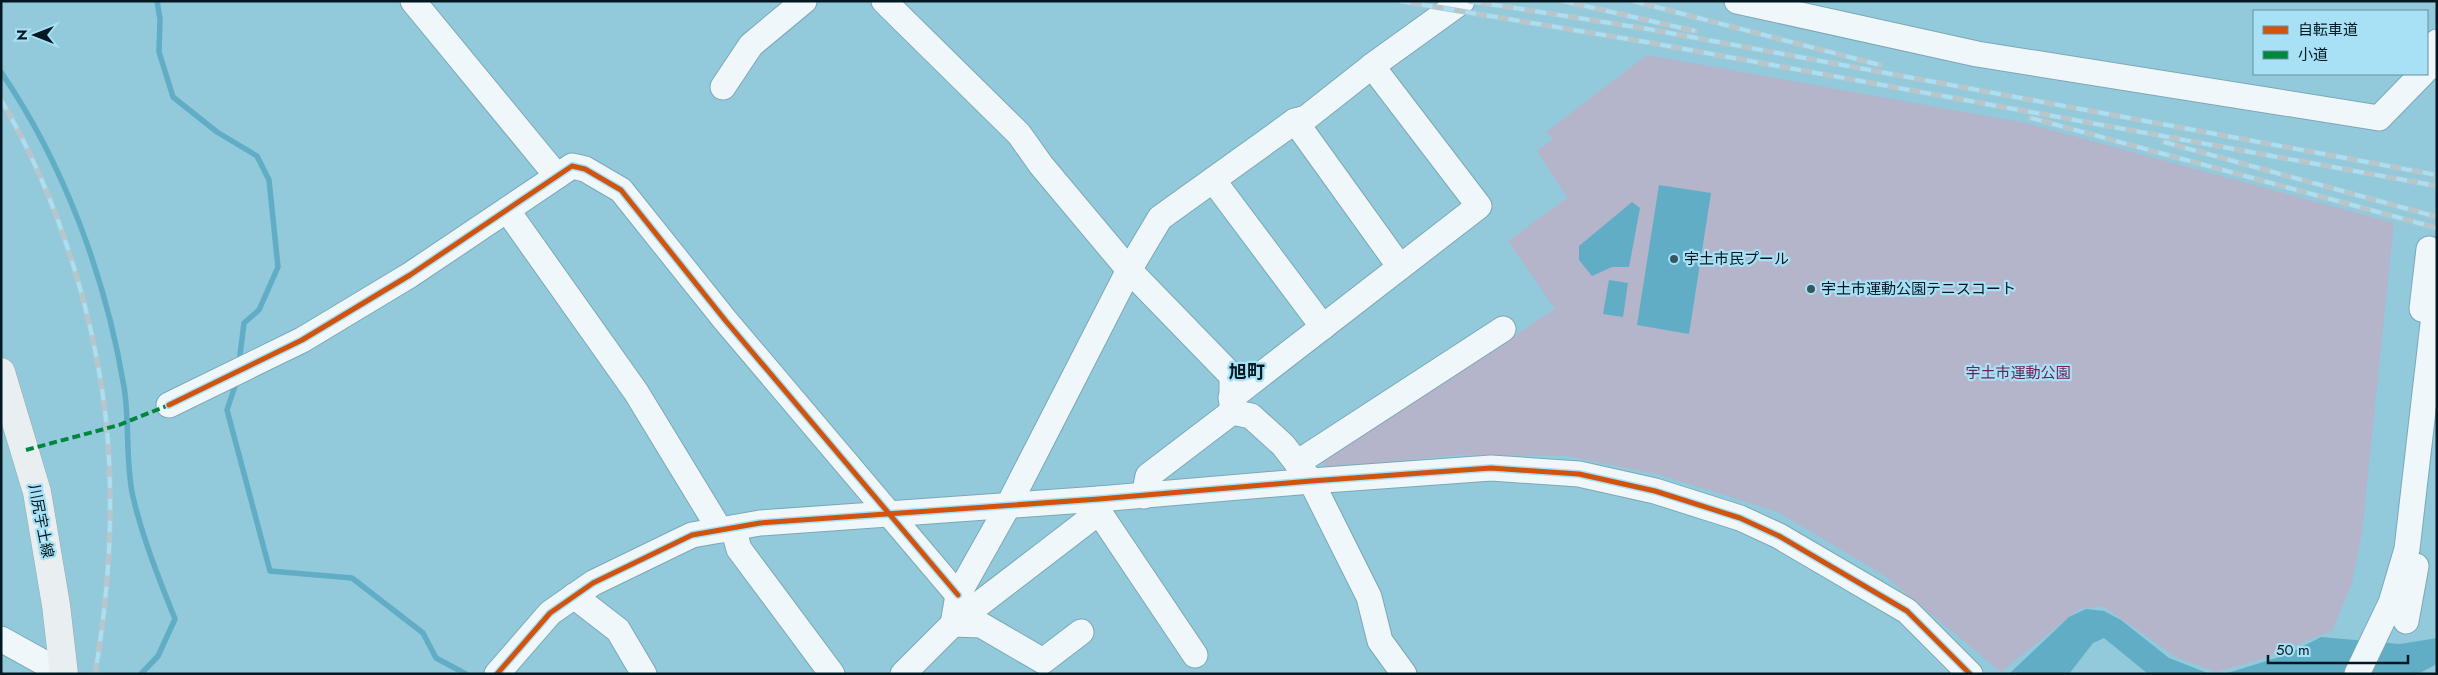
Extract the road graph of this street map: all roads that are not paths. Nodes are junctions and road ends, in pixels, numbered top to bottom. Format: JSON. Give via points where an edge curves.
{"nodes":[{"id":1,"x":413,"y":1,"type":"edge"},
{"id":2,"x":804,"y":1,"type":"edge"},
{"id":3,"x":884,"y":1,"type":"edge"},
{"id":4,"x":1462,"y":1,"type":"edge"},
{"id":5,"x":1737,"y":1,"type":"edge"},
{"id":6,"x":2437,"y":42,"type":"edge"},
{"id":7,"x":1372,"y":66,"type":"junction"},
{"id":8,"x":2428,"y":68,"type":"edge"},
{"id":9,"x":2421,"y":75,"type":"edge"},
{"id":10,"x":723,"y":87,"type":"dead end"},
{"id":11,"x":1295,"y":121,"type":"junction"},
{"id":12,"x":557,"y":176,"type":"junction"},
{"id":13,"x":1212,"y":180,"type":"junction"},
{"id":14,"x":507,"y":210,"type":"junction"},
{"id":15,"x":2429,"y":249,"type":"dead end"},
{"id":16,"x":1400,"y":268,"type":"junction"},
{"id":17,"x":1129,"y":270,"type":"junction"},
{"id":18,"x":2437,"y":288,"type":"edge"},
{"id":19,"x":1323,"y":327,"type":"junction"},
{"id":20,"x":1503,"y":329,"type":"dead end"},
{"id":21,"x":1,"y":372,"type":"edge"},
{"id":22,"x":2437,"y":390,"type":"edge"},
{"id":23,"x":169,"y":405,"type":"dead end"},
{"id":24,"x":1232,"y":405,"type":"junction"},
{"id":25,"x":1304,"y":472,"type":"junction"},
{"id":26,"x":1144,"y":496,"type":"junction"},
{"id":27,"x":1008,"y":506,"type":"junction"},
{"id":28,"x":1099,"y":506,"type":"junction"},
{"id":29,"x":888,"y":513,"type":"junction"},
{"id":30,"x":726,"y":529,"type":"junction"},
{"id":31,"x":958,"y":594,"type":"junction"},
{"id":32,"x":574,"y":596,"type":"junction"},
{"id":33,"x":2398,"y":612,"type":"junction"},
{"id":34,"x":953,"y":624,"type":"junction"},
{"id":35,"x":1081,"y":632,"type":"dead end"},
{"id":36,"x":1,"y":639,"type":"edge"},
{"id":37,"x":1196,"y":655,"type":"dead end"},
{"id":38,"x":1966,"y":673,"type":"edge"},
{"id":39,"x":64,"y":674,"type":"edge"},
{"id":40,"x":497,"y":674,"type":"edge"},
{"id":41,"x":644,"y":674,"type":"edge"},
{"id":42,"x":832,"y":674,"type":"edge"},
{"id":43,"x":904,"y":674,"type":"edge"},
{"id":44,"x":1404,"y":674,"type":"edge"},
{"id":45,"x":2358,"y":674,"type":"edge"}],
"edges":[{"from":1,"to":12,"type":"street"},
{"from":2,"to":10,"type":"street","via":[[751,45]]},
{"from":3,"to":17,"type":"street","via":[[1019,134]]},
{"from":4,"to":7,"type":"street"},
{"from":5,"to":9,"type":"street","via":[[1977,54],[2379,118]]},
{"from":6,"to":8,"type":"street","via":[[2434,61]]},
{"from":7,"to":11,"type":"street","via":[[1306,118]]},
{"from":7,"to":16,"type":"street","via":[[1479,206]]},
{"from":11,"to":13,"type":"street"},
{"from":11,"to":16,"type":"street"},
{"from":12,"to":14,"type":"street"},
{"from":12,"to":29,"type":"street","via":[[572,166],[585,169],[621,190],[725,320]]},
{"from":13,"to":17,"type":"street","via":[[1160,218]]},
{"from":13,"to":19,"type":"street"},
{"from":14,"to":23,"type":"street","via":[[410,275],[302,340]]},
{"from":14,"to":30,"type":"street","via":[[636,392]]},
{"from":15,"to":33,"type":"street","via":[[2408,391],[2392,542]]},
{"from":16,"to":19,"type":"street"},
{"from":17,"to":24,"type":"street","via":[[1232,376]]},
{"from":17,"to":27,"type":"street"},
{"from":18,"to":33,"type":"street"},
{"from":19,"to":24,"type":"street"},
{"from":20,"to":25,"type":"street"},
{"from":21,"to":39,"type":"main road","name":"川尻宇土線","via":[[37,492]]},
{"from":22,"to":33,"type":"street","via":[[2427,511]]},
{"from":24,"to":25,"type":"street","via":[[1251,416],[1283,445]]},
{"from":24,"to":26,"type":"street","via":[[1148,476]]},
{"from":25,"to":26,"type":"street"},
{"from":25,"to":38,"type":"street","via":[[1491,468],[1579,474],[1655,491],[1740,518],[1818,558],[1908,611]]},
{"from":25,"to":44,"type":"street","via":[[1369,597],[1380,641]]},
{"from":26,"to":28,"type":"street"},
{"from":27,"to":28,"type":"street"},
{"from":27,"to":29,"type":"street"},
{"from":27,"to":31,"type":"street"},
{"from":28,"to":34,"type":"street"},
{"from":28,"to":37,"type":"street"},
{"from":29,"to":30,"type":"street","via":[[760,523]]},
{"from":29,"to":31,"type":"street"},
{"from":30,"to":32,"type":"street","via":[[692,535],[653,552]]},
{"from":30,"to":42,"type":"street"},
{"from":31,"to":34,"type":"street"},
{"from":32,"to":40,"type":"street","via":[[550,613]]},
{"from":32,"to":41,"type":"street","via":[[618,630]]},
{"from":33,"to":45,"type":"street"},
{"from":34,"to":35,"type":"street","via":[[981,626],[1043,661]]},
{"from":34,"to":43,"type":"street"},
{"from":36,"to":39,"type":"street"}]}
